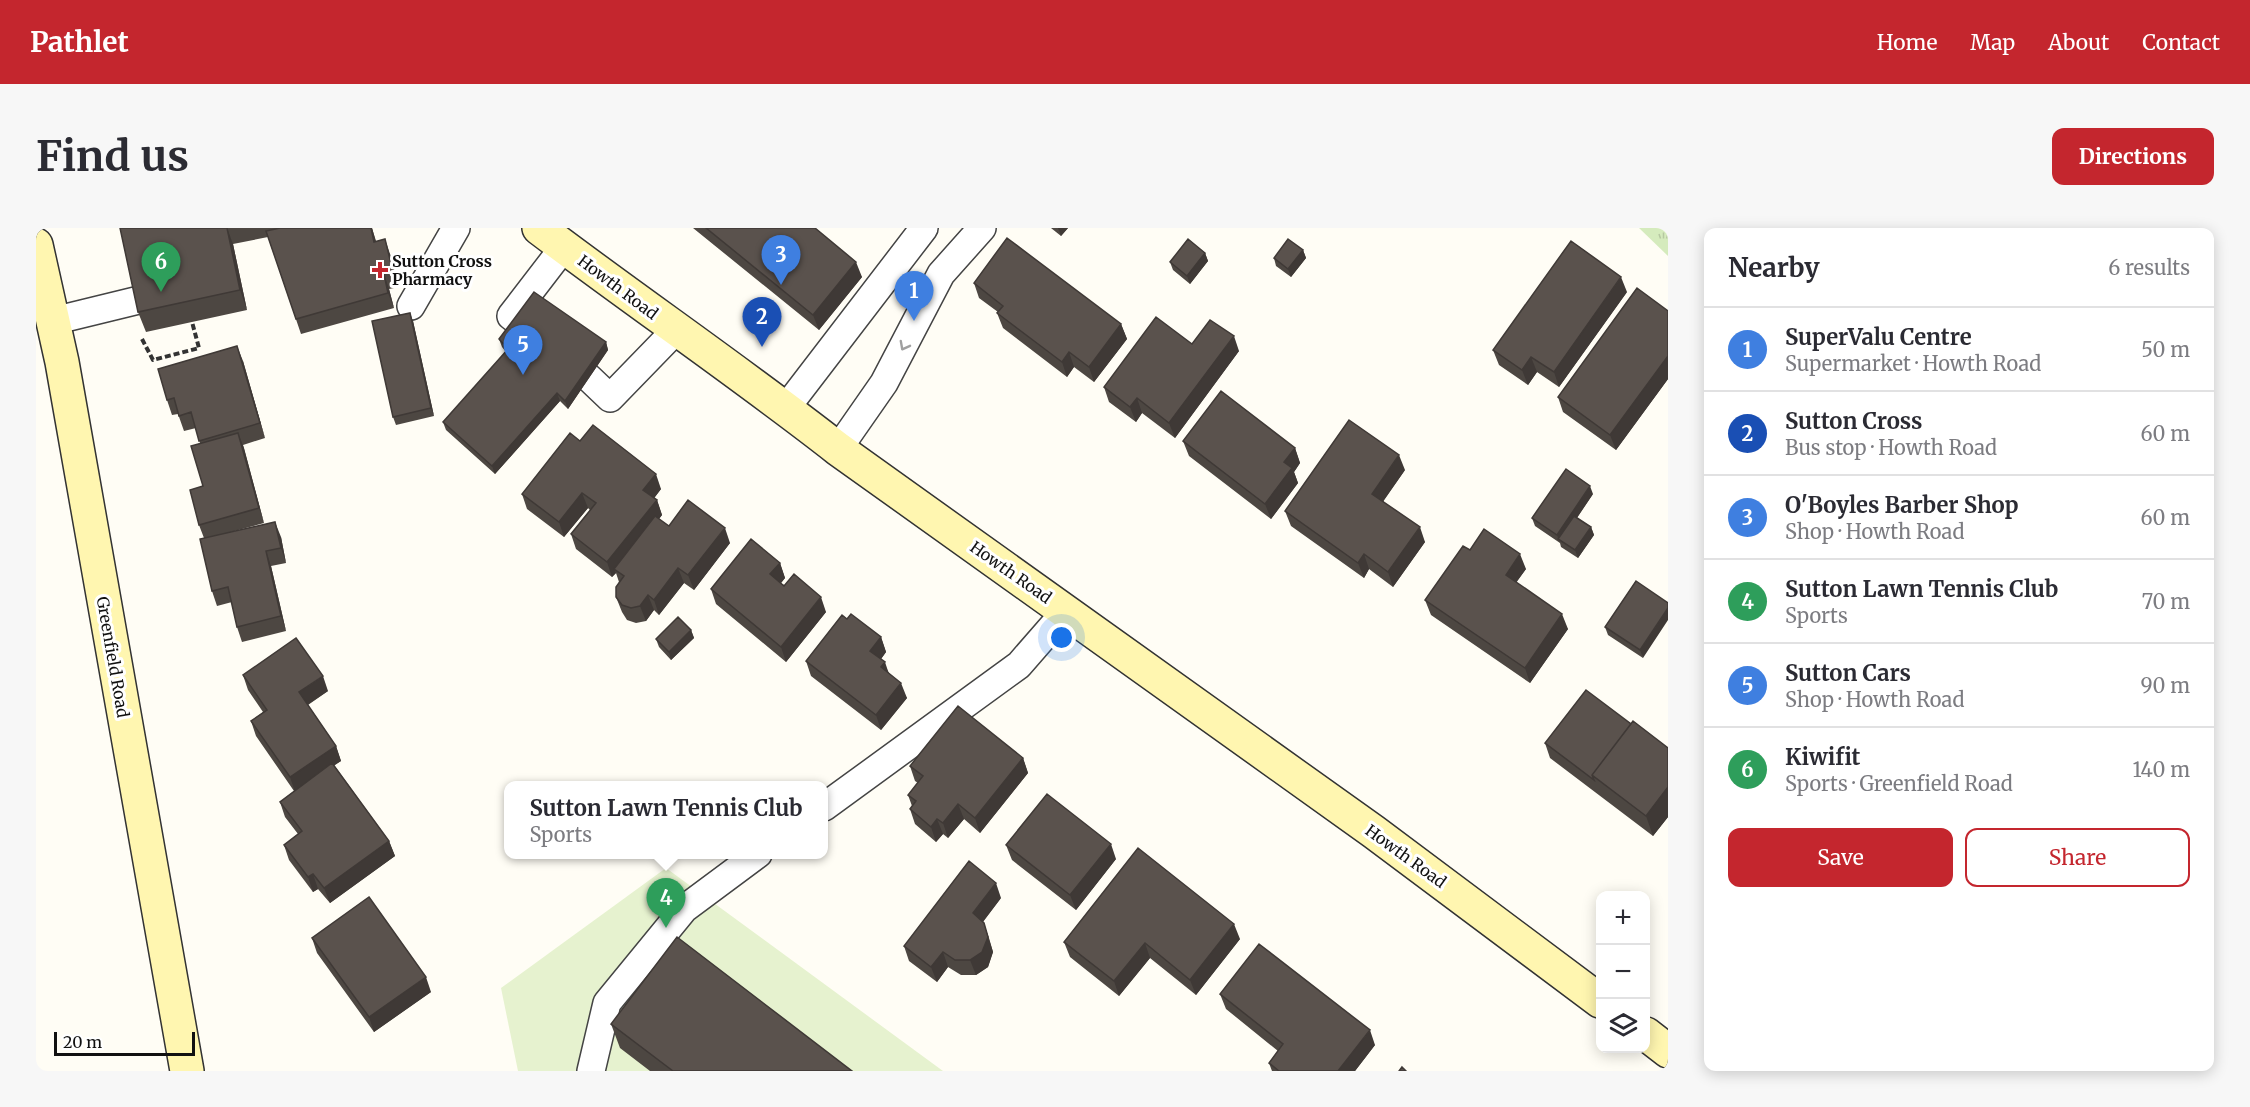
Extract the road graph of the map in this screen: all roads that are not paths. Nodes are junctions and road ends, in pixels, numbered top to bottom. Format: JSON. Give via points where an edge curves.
{"nodes":[{"id":1,"x":456,"y":228,"type":"edge"},
{"id":2,"x":924,"y":228,"type":"edge"},
{"id":3,"x":982,"y":228,"type":"edge"},
{"id":4,"x":552,"y":237,"type":"edge"},
{"id":5,"x":36,"y":245,"type":"edge"},
{"id":6,"x":139,"y":300,"type":"edge"},
{"id":7,"x":411,"y":306,"type":"dead end"},
{"id":8,"x":53,"y":321,"type":"junction"},
{"id":9,"x":520,"y":323,"type":"edge"},
{"id":10,"x":676,"y":330,"type":"junction"},
{"id":11,"x":589,"y":378,"type":"edge"},
{"id":12,"x":786,"y":408,"type":"junction"},
{"id":13,"x":838,"y":450,"type":"junction"},
{"id":14,"x":1066,"y":611,"type":"junction"},
{"id":15,"x":828,"y":804,"type":"edge"},
{"id":16,"x":753,"y":859,"type":"edge"},
{"id":17,"x":1597,"y":999,"type":"edge"},
{"id":18,"x":1650,"y":1037,"type":"edge"},
{"id":19,"x":1668,"y":1051,"type":"edge"},
{"id":20,"x":187,"y":1071,"type":"edge"},
{"id":21,"x":591,"y":1071,"type":"edge"}],
"edges":[{"from":1,"to":7,"type":"lane"},
{"from":2,"to":12,"type":"lane"},
{"from":3,"to":13,"type":"lane","one_way":true,"via":[[941,274],[884,383]]},
{"from":4,"to":9,"type":"lane","via":[[511,316]]},
{"from":4,"to":10,"type":"main road","name":"Howth Road"},
{"from":5,"to":8,"type":"main road","name":"Greenfield Road"},
{"from":6,"to":8,"type":"lane"},
{"from":8,"to":20,"type":"main road","name":"Greenfield Road"},
{"from":10,"to":11,"type":"lane","via":[[610,398]]},
{"from":10,"to":12,"type":"main road","name":"Howth Road"},
{"from":12,"to":13,"type":"main road","name":"Howth Road"},
{"from":13,"to":14,"type":"main road","name":"Howth Road"},
{"from":14,"to":15,"type":"lane","via":[[1019,665]]},
{"from":14,"to":17,"type":"main road","name":"Howth Road","via":[[1374,832]]},
{"from":16,"to":21,"type":"lane","via":[[684,909],[607,1003]]},
{"from":18,"to":19,"type":"main road"}]}
